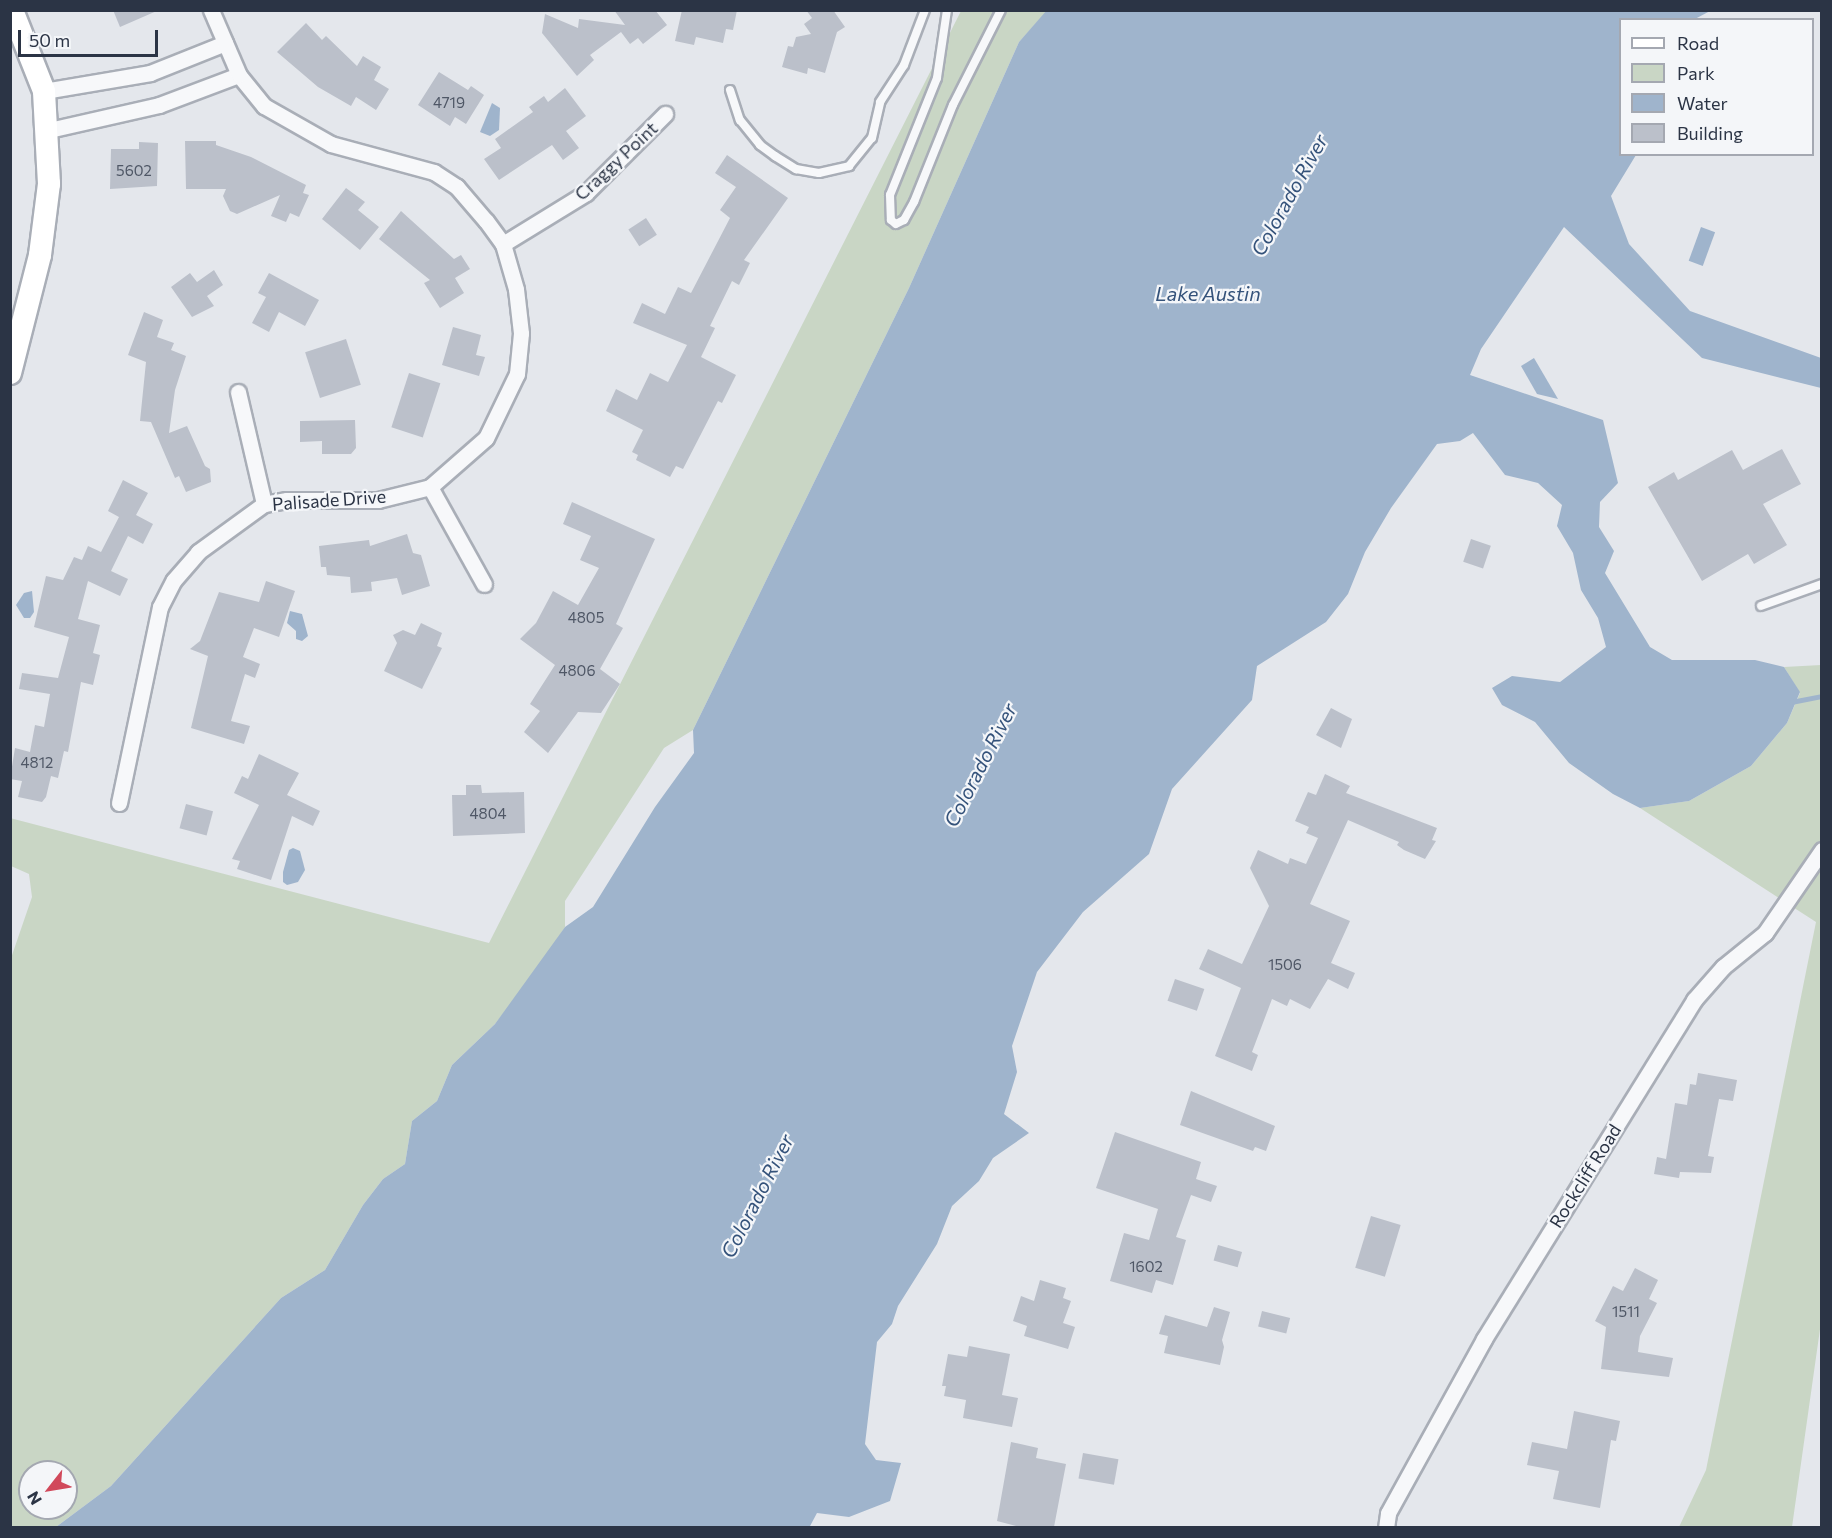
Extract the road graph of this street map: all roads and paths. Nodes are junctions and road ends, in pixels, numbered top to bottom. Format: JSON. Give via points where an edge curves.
{"nodes":[{"id":1,"x":12,"y":10,"type":"edge"},
{"id":2,"x":212,"y":10,"type":"edge"},
{"id":3,"x":925,"y":10,"type":"edge"},
{"id":4,"x":947,"y":10,"type":"edge"},
{"id":5,"x":1001,"y":10,"type":"edge"},
{"id":6,"x":225,"y":43,"type":"junction"},
{"id":7,"x":239,"y":75,"type":"junction"},
{"id":8,"x":730,"y":90,"type":"dead end"},
{"id":9,"x":44,"y":91,"type":"junction"},
{"id":10,"x":665,"y":114,"type":"dead end"},
{"id":11,"x":49,"y":130,"type":"junction"},
{"id":12,"x":504,"y":244,"type":"junction"},
{"id":13,"x":10,"y":373,"type":"edge"},
{"id":14,"x":238,"y":392,"type":"dead end"},
{"id":15,"x":430,"y":487,"type":"junction"},
{"id":16,"x":264,"y":504,"type":"junction"},
{"id":17,"x":483,"y":584,"type":"dead end"},
{"id":18,"x":1821,"y":584,"type":"edge"},
{"id":19,"x":1761,"y":606,"type":"dead end"},
{"id":20,"x":119,"y":803,"type":"dead end"},
{"id":21,"x":1821,"y":850,"type":"edge"},
{"id":22,"x":1386,"y":1527,"type":"edge"}],
"edges":[{"from":1,"to":9,"type":"main road"},
{"from":2,"to":6,"type":"street","name":"Palisade Drive"},
{"from":3,"to":8,"type":"lane","via":[[904,65],[879,102],[872,138],[849,166],[819,173],[796,169],[775,156],[760,146],[740,120]]},
{"from":4,"to":5,"type":"lane","via":[[937,78],[890,195],[891,220],[896,224],[904,220],[914,202],[953,105]]},
{"from":6,"to":7,"type":"street","name":"Palisade Drive"},
{"from":6,"to":9,"type":"street","via":[[150,73]]},
{"from":7,"to":11,"type":"street","via":[[159,105]]},
{"from":7,"to":12,"type":"street","name":"Palisade Drive","via":[[264,106],[303,131],[331,144],[434,172],[457,187]]},
{"from":9,"to":11,"type":"main road"},
{"from":10,"to":12,"type":"street","name":"Craggy Point","via":[[586,193]]},
{"from":11,"to":13,"type":"main road","via":[[49,184],[40,255]]},
{"from":12,"to":15,"type":"street","name":"Palisade Drive","via":[[519,311],[517,374],[486,438]]},
{"from":14,"to":16,"type":"street"},
{"from":15,"to":16,"type":"street","name":"Palisade Drive","via":[[378,500],[287,500]]},
{"from":15,"to":17,"type":"street"},
{"from":16,"to":20,"type":"street","name":"Palisade Drive","via":[[198,552],[174,580],[160,607]]},
{"from":18,"to":19,"type":"lane"},
{"from":21,"to":22,"type":"street","name":"Rockcliff Road","via":[[1765,933],[1724,967],[1694,1000],[1484,1339],[1388,1513]]}]}
